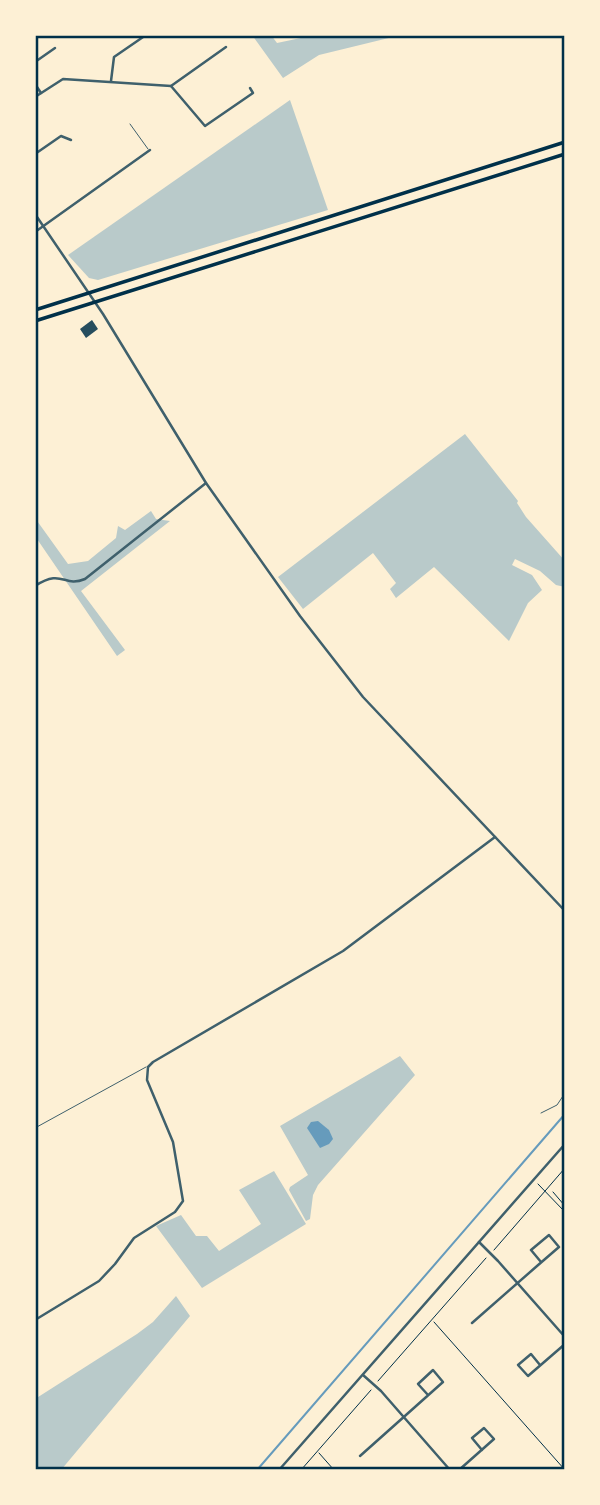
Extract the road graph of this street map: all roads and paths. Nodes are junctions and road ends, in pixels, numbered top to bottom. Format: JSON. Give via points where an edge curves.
{"nodes":[{"id":1,"x":146,"y":35,"type":"edge"},
{"id":2,"x":226,"y":47,"type":"dead end"},
{"id":3,"x":55,"y":48,"type":"dead end"},
{"id":4,"x":35,"y":62,"type":"edge"},
{"id":5,"x":111,"y":81,"type":"junction"},
{"id":6,"x":35,"y":84,"type":"edge"},
{"id":7,"x":171,"y":86,"type":"junction"},
{"id":8,"x":250,"y":88,"type":"dead end"},
{"id":9,"x":41,"y":93,"type":"junction"},
{"id":10,"x":35,"y":97,"type":"edge"},
{"id":11,"x":130,"y":124,"type":"dead end"},
{"id":12,"x":71,"y":140,"type":"dead end"},
{"id":13,"x":565,"y":142,"type":"edge"},
{"id":14,"x":150,"y":150,"type":"joint"},
{"id":15,"x":35,"y":154,"type":"edge"},
{"id":16,"x":565,"y":155,"type":"edge"},
{"id":17,"x":35,"y":214,"type":"edge"},
{"id":18,"x":43,"y":225,"type":"junction"},
{"id":19,"x":35,"y":232,"type":"edge"},
{"id":20,"x":88,"y":293,"type":"junction"},
{"id":21,"x":95,"y":302,"type":"junction"},
{"id":22,"x":35,"y":310,"type":"edge"},
{"id":23,"x":35,"y":321,"type":"edge"},
{"id":24,"x":206,"y":483,"type":"junction"},
{"id":25,"x":35,"y":586,"type":"edge"},
{"id":26,"x":495,"y":837,"type":"junction"},
{"id":27,"x":565,"y":911,"type":"edge"},
{"id":28,"x":148,"y":1067,"type":"junction"},
{"id":29,"x":565,"y":1093,"type":"edge"},
{"id":30,"x":541,"y":1113,"type":"dead end"},
{"id":31,"x":35,"y":1128,"type":"edge"},
{"id":32,"x":565,"y":1144,"type":"edge"},
{"id":33,"x":565,"y":1168,"type":"edge"},
{"id":34,"x":536,"y":1182,"type":"dead end"},
{"id":35,"x":545,"y":1190,"type":"junction"},
{"id":36,"x":553,"y":1192,"type":"dead end"},
{"id":37,"x":565,"y":1206,"type":"edge"},
{"id":38,"x":565,"y":1212,"type":"edge"},
{"id":39,"x":479,"y":1242,"type":"junction"},
{"id":40,"x":491,"y":1253,"type":"junction"},
{"id":41,"x":541,"y":1262,"type":"junction"},
{"id":42,"x":517,"y":1283,"type":"junction"},
{"id":43,"x":35,"y":1320,"type":"edge"},
{"id":44,"x":432,"y":1320,"type":"junction"},
{"id":45,"x":472,"y":1323,"type":"dead end"},
{"id":46,"x":565,"y":1337,"type":"edge"},
{"id":47,"x":565,"y":1343,"type":"edge"},
{"id":48,"x":540,"y":1365,"type":"junction"},
{"id":49,"x":363,"y":1375,"type":"junction"},
{"id":50,"x":375,"y":1385,"type":"junction"},
{"id":51,"x":428,"y":1395,"type":"junction"},
{"id":52,"x":404,"y":1417,"type":"junction"},
{"id":53,"x":482,"y":1450,"type":"junction"},
{"id":54,"x":317,"y":1451,"type":"junction"},
{"id":55,"x":360,"y":1456,"type":"dead end"},
{"id":56,"x":279,"y":1470,"type":"edge"},
{"id":57,"x":301,"y":1470,"type":"edge"},
{"id":58,"x":334,"y":1470,"type":"edge"},
{"id":59,"x":450,"y":1470,"type":"edge"},
{"id":60,"x":459,"y":1470,"type":"edge"},
{"id":61,"x":565,"y":1470,"type":"edge"}],
"edges":[{"from":1,"to":5,"type":"street","via":[[114,57]]},
{"from":2,"to":7,"type":"street"},
{"from":3,"to":4,"type":"street"},
{"from":5,"to":7,"type":"street"},
{"from":5,"to":9,"type":"street","via":[[63,79]]},
{"from":6,"to":9,"type":"street"},
{"from":7,"to":8,"type":"street","via":[[205,126],[253,93]]},
{"from":9,"to":10,"type":"street"},
{"from":11,"to":14,"type":"lane"},
{"from":12,"to":15,"type":"street","via":[[61,136]]},
{"from":13,"to":20,"type":"main road"},
{"from":14,"to":18,"type":"street"},
{"from":16,"to":21,"type":"main road"},
{"from":17,"to":18,"type":"street"},
{"from":18,"to":19,"type":"street"},
{"from":18,"to":20,"type":"street"},
{"from":20,"to":21,"type":"street"},
{"from":20,"to":22,"type":"main road"},
{"from":21,"to":23,"type":"main road"},
{"from":21,"to":24,"type":"street"},
{"from":24,"to":25,"type":"street","via":[[85,579],[47,578]]},
{"from":24,"to":26,"type":"street","via":[[363,697]]},
{"from":26,"to":27,"type":"street"},
{"from":26,"to":28,"type":"street","via":[[343,951]]},
{"from":28,"to":31,"type":"lane"},
{"from":28,"to":43,"type":"street","via":[[149,1088],[173,1142],[183,1201],[175,1212],[134,1238],[99,1280]]},
{"from":29,"to":30,"type":"lane","via":[[557,1105]]},
{"from":32,"to":39,"type":"street"},
{"from":33,"to":35,"type":"path"},
{"from":34,"to":35,"type":"path"},
{"from":35,"to":38,"type":"path"},
{"from":35,"to":40,"type":"path"},
{"from":36,"to":37,"type":"path"},
{"from":39,"to":40,"type":"street"},
{"from":39,"to":49,"type":"street"},
{"from":40,"to":42,"type":"street"},
{"from":40,"to":44,"type":"path"},
{"from":41,"to":41,"type":"street","via":[[531,1250],[549,1235],[559,1247]]},
{"from":41,"to":42,"type":"street"},
{"from":42,"to":45,"type":"street"},
{"from":42,"to":46,"type":"street"},
{"from":44,"to":50,"type":"path"},
{"from":44,"to":61,"type":"path"},
{"from":47,"to":48,"type":"street"},
{"from":48,"to":48,"type":"street","via":[[528,1376],[518,1365],[531,1354]]},
{"from":49,"to":50,"type":"street"},
{"from":49,"to":56,"type":"street"},
{"from":50,"to":52,"type":"street"},
{"from":50,"to":54,"type":"path"},
{"from":51,"to":51,"type":"street","via":[[443,1382],[433,1370],[418,1384]]},
{"from":51,"to":52,"type":"street"},
{"from":52,"to":55,"type":"street"},
{"from":52,"to":59,"type":"street"},
{"from":53,"to":53,"type":"street","via":[[472,1438],[484,1427],[494,1439]]},
{"from":53,"to":60,"type":"street"},
{"from":54,"to":57,"type":"path"},
{"from":54,"to":58,"type":"path"}]}
